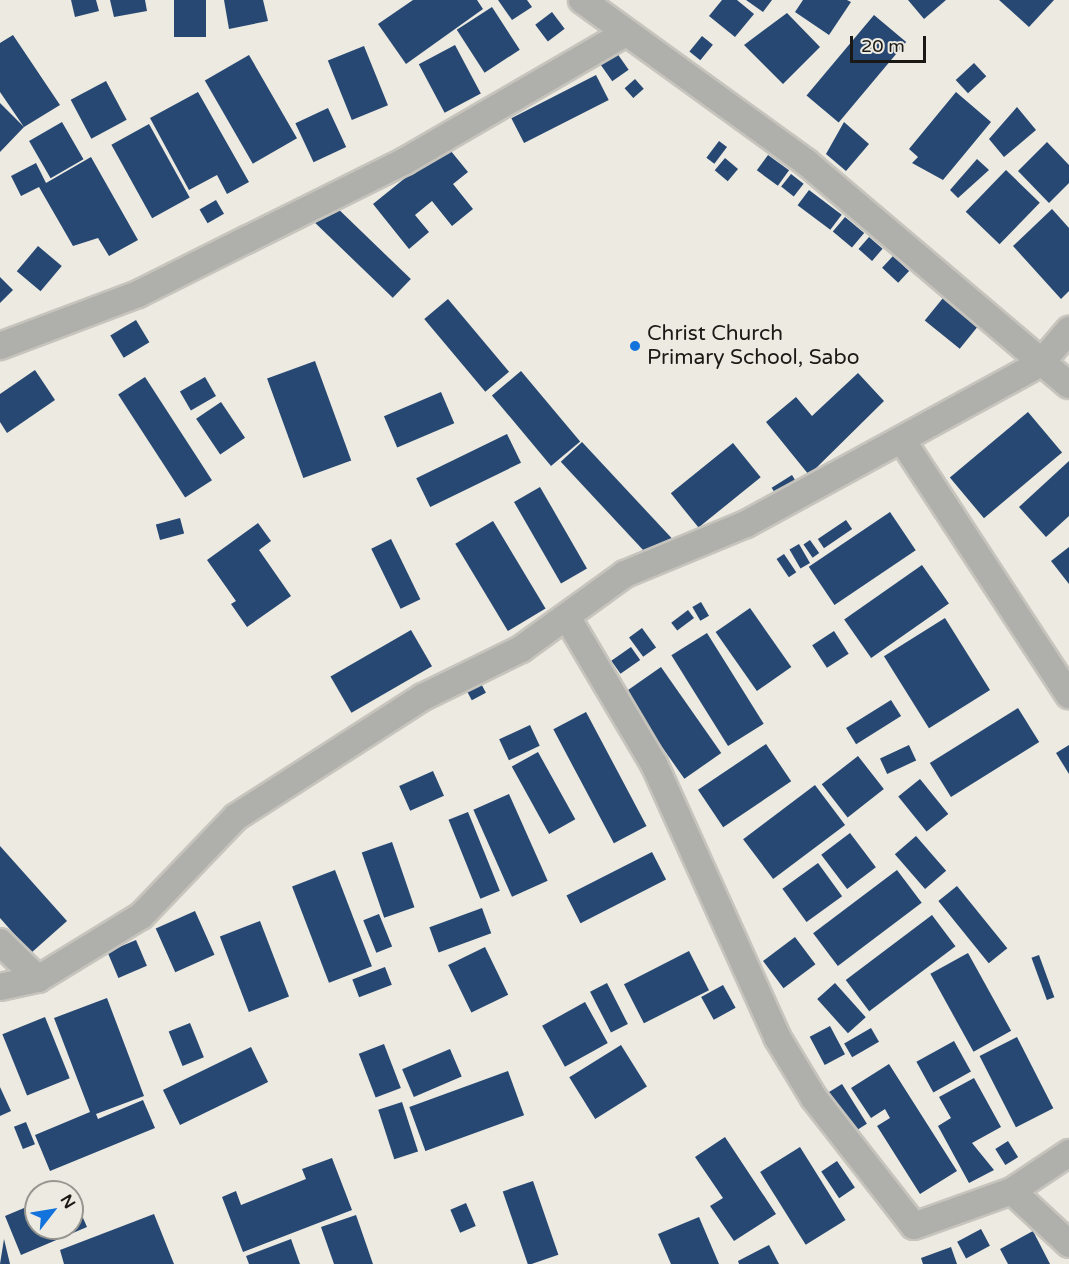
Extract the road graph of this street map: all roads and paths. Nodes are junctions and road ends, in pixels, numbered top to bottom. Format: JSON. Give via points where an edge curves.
{"nodes":[{"id":1,"x":582,"y":0,"type":"edge"},
{"id":2,"x":626,"y":33,"type":"junction"},
{"id":3,"x":1069,"y":330,"type":"edge"},
{"id":4,"x":0,"y":346,"type":"edge"},
{"id":5,"x":1040,"y":364,"type":"junction"},
{"id":6,"x":1069,"y":385,"type":"edge"},
{"id":7,"x":902,"y":440,"type":"junction"},
{"id":8,"x":567,"y":617,"type":"junction"},
{"id":9,"x":1069,"y":694,"type":"edge"},
{"id":10,"x":0,"y":942,"type":"edge"},
{"id":11,"x":38,"y":979,"type":"junction"},
{"id":12,"x":0,"y":987,"type":"edge"},
{"id":13,"x":1069,"y":1153,"type":"edge"},
{"id":14,"x":1012,"y":1191,"type":"junction"},
{"id":15,"x":1069,"y":1244,"type":"edge"}],
"edges":[{"from":1,"to":2,"type":"street"},
{"from":2,"to":4,"type":"street","via":[[405,161],[138,294]]},
{"from":2,"to":5,"type":"street","via":[[807,163]]},
{"from":3,"to":5,"type":"street"},
{"from":5,"to":6,"type":"street"},
{"from":5,"to":7,"type":"street"},
{"from":7,"to":8,"type":"street","via":[[845,465],[746,524],[625,574]]},
{"from":7,"to":9,"type":"street"},
{"from":8,"to":11,"type":"street","via":[[521,649],[439,687],[236,817],[141,916]]},
{"from":8,"to":14,"type":"street","via":[[654,764],[777,1037],[842,1135],[914,1226]]},
{"from":10,"to":11,"type":"street"},
{"from":11,"to":12,"type":"street"},
{"from":13,"to":14,"type":"street"},
{"from":14,"to":15,"type":"street"}]}
